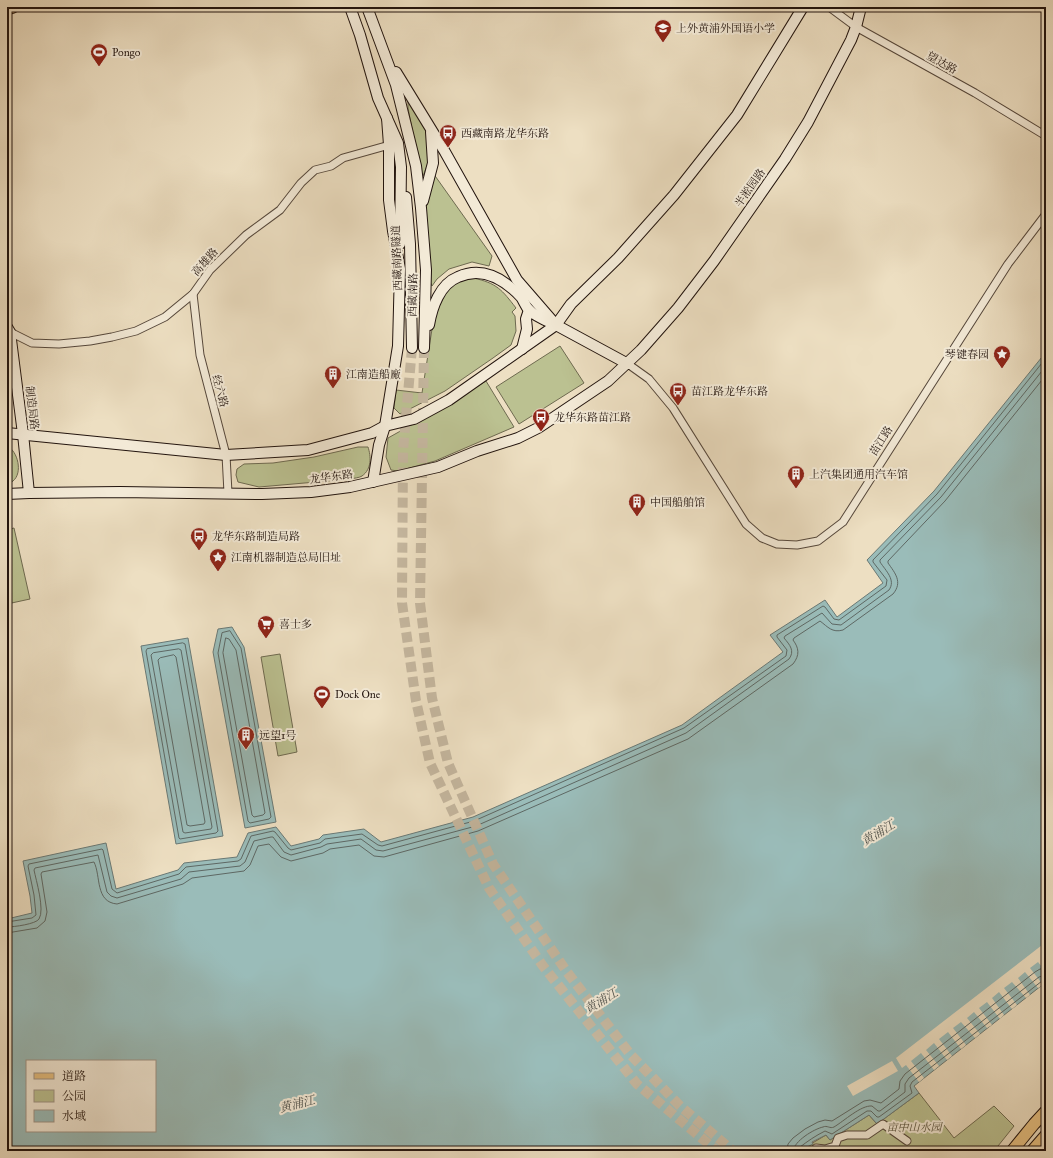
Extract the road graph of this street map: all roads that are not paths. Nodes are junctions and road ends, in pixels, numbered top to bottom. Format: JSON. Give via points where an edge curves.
{"nodes":[{"id":1,"x":13,"y":7,"type":"edge"},
{"id":2,"x":350,"y":7,"type":"edge"},
{"id":3,"x":366,"y":7,"type":"edge"},
{"id":4,"x":803,"y":7,"type":"edge"},
{"id":5,"x":829,"y":7,"type":"edge"},
{"id":6,"x":861,"y":7,"type":"edge"},
{"id":7,"x":7,"y":9,"type":"edge"},
{"id":8,"x":856,"y":27,"type":"junction"},
{"id":9,"x":382,"y":47,"type":"junction"},
{"id":10,"x":431,"y":130,"type":"junction"},
{"id":11,"x":1046,"y":136,"type":"edge"},
{"id":12,"x":394,"y":144,"type":"junction"},
{"id":13,"x":401,"y":167,"type":"junction"},
{"id":14,"x":421,"y":208,"type":"junction"},
{"id":15,"x":1046,"y":214,"type":"edge"},
{"id":16,"x":400,"y":269,"type":"junction"},
{"id":17,"x":193,"y":294,"type":"junction"},
{"id":18,"x":529,"y":310,"type":"junction"},
{"id":19,"x":556,"y":325,"type":"junction"},
{"id":20,"x":9,"y":330,"type":"edge"},
{"id":21,"x":412,"y":348,"type":"tunnel mouth"},
{"id":22,"x":522,"y":349,"type":"junction"},
{"id":23,"x":628,"y":364,"type":"junction"},
{"id":24,"x":385,"y":426,"type":"junction"},
{"id":25,"x":7,"y":433,"type":"edge"},
{"id":26,"x":23,"y":434,"type":"junction"},
{"id":27,"x":226,"y":455,"type":"junction"},
{"id":28,"x":373,"y":482,"type":"junction"},
{"id":29,"x":29,"y":492,"type":"junction"},
{"id":30,"x":228,"y":493,"type":"junction"},
{"id":31,"x":7,"y":494,"type":"edge"},
{"id":32,"x":1046,"y":1111,"type":"edge"},
{"id":33,"x":1046,"y":1135,"type":"edge"},
{"id":34,"x":907,"y":1142,"type":"dead end"},
{"id":35,"x":816,"y":1151,"type":"edge"},
{"id":36,"x":1012,"y":1151,"type":"edge"},
{"id":37,"x":1032,"y":1151,"type":"edge"}],
"edges":[{"from":1,"to":7,"type":"main road"},
{"from":2,"to":12,"type":"main road","name":"西藏南路"},
{"from":3,"to":9,"type":"main road","name":"西藏南路"},
{"from":4,"to":19,"type":"main road","via":[[737,115],[674,195],[618,258],[571,304]]},
{"from":5,"to":8,"type":"street","name":"望达路"},
{"from":6,"to":8,"type":"main road","name":"半淞园路"},
{"from":8,"to":11,"type":"street","name":"望达路"},
{"from":8,"to":23,"type":"main road","name":"半淞园路","via":[[808,122],[785,158],[714,261],[678,308]]},
{"from":9,"to":10,"type":"main road","name":"西藏南路"},
{"from":9,"to":14,"type":"main road","name":"西藏南路","via":[[396,85],[411,143]]},
{"from":10,"to":14,"type":"main road","via":[[433,163]]},
{"from":10,"to":19,"type":"main road","name":"西藏南路","via":[[517,280]]},
{"from":12,"to":13,"type":"main road","name":"西藏南路"},
{"from":12,"to":16,"type":"main road","name":"西藏南路","via":[[389,200]]},
{"from":12,"to":17,"type":"street","name":"高雄路","via":[[343,158],[331,166],[315,170],[280,210],[246,235],[210,270]]},
{"from":13,"to":16,"type":"main road","name":"西藏南路"},
{"from":13,"to":21,"type":"main road","name":"西藏南路隧道","via":[[410,244]]},
{"from":14,"to":18,"type":"main road","name":"西藏南路","via":[[426,270],[424,348],[431,312],[441,290],[454,278],[466,273],[486,273],[499,279],[522,298]]},
{"from":15,"to":23,"type":"street","name":"苗江路","via":[[1008,264],[843,522],[818,541],[797,545],[777,544],[762,538],[746,524],[673,408],[649,379]]},
{"from":16,"to":24,"type":"main road","name":"西藏南路","via":[[398,346]]},
{"from":17,"to":20,"type":"street","name":"高雄路","via":[[164,317],[136,331],[112,337],[59,344],[32,343]]},
{"from":17,"to":27,"type":"street","name":"经六路","via":[[200,354]]},
{"from":18,"to":19,"type":"main road","name":"西藏南路"},
{"from":18,"to":22,"type":"main road"},
{"from":19,"to":22,"type":"main road"},
{"from":19,"to":23,"type":"main road","name":"西藏南路"},
{"from":20,"to":26,"type":"main road","name":"制造局路"},
{"from":22,"to":24,"type":"main road","via":[[449,400],[414,419]]},
{"from":23,"to":28,"type":"main road","name":"龙华东路","via":[[608,381],[525,435],[438,467]]},
{"from":24,"to":27,"type":"main road","via":[[372,433],[308,450]]},
{"from":24,"to":28,"type":"main road","name":"西藏南路"},
{"from":25,"to":26,"type":"main road"},
{"from":26,"to":27,"type":"main road"},
{"from":26,"to":29,"type":"main road","name":"制造局路"},
{"from":27,"to":30,"type":"street","name":"经六路"},
{"from":28,"to":30,"type":"main road","name":"龙华东路","via":[[311,492]]},
{"from":29,"to":30,"type":"main road","name":"龙华东路"},
{"from":29,"to":31,"type":"main road","name":"龙华东路"},
{"from":32,"to":36,"type":"main road"},
{"from":33,"to":37,"type":"main road"},
{"from":34,"to":35,"type":"street","via":[[883,1124],[867,1135],[847,1134],[838,1138],[835,1146],[816,1148]]}]}
